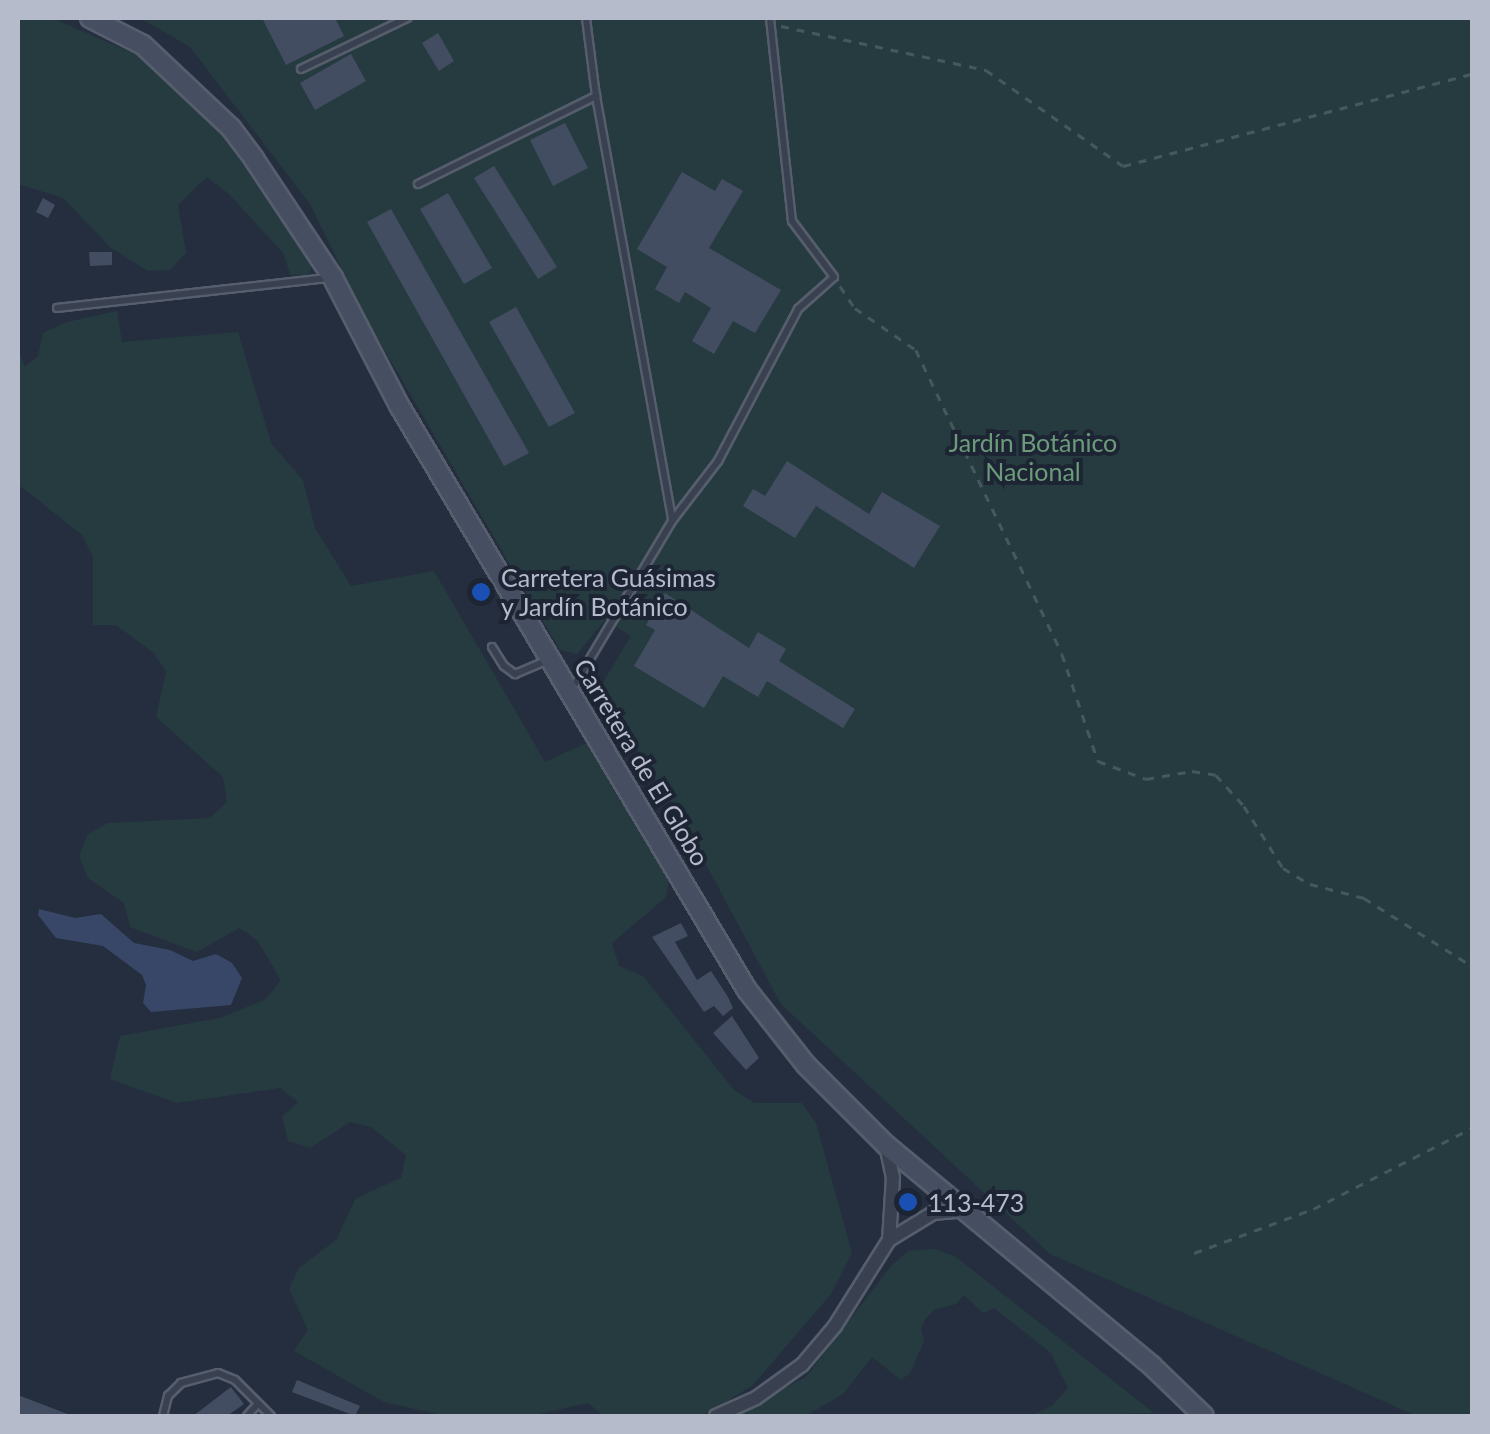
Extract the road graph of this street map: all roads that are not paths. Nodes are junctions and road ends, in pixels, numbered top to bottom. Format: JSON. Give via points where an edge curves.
{"nodes":[{"id":1,"x":90,"y":18,"type":"edge"},
{"id":2,"x":407,"y":18,"type":"edge"},
{"id":3,"x":586,"y":18,"type":"edge"},
{"id":4,"x":770,"y":21,"type":"edge"},
{"id":5,"x":301,"y":69,"type":"dead end"},
{"id":6,"x":596,"y":96,"type":"junction"},
{"id":7,"x":418,"y":184,"type":"dead end"},
{"id":8,"x":333,"y":278,"type":"junction"},
{"id":9,"x":57,"y":308,"type":"dead end"},
{"id":10,"x":672,"y":521,"type":"junction"},
{"id":11,"x":492,"y":648,"type":"dead end"},
{"id":12,"x":552,"y":658,"type":"junction"},
{"id":13,"x":571,"y":690,"type":"junction"},
{"id":14,"x":886,"y":1145,"type":"junction"},
{"id":15,"x":967,"y":1210,"type":"junction"},
{"id":16,"x":888,"y":1240,"type":"junction"},
{"id":17,"x":257,"y":1405,"type":"junction"},
{"id":18,"x":163,"y":1416,"type":"edge"},
{"id":19,"x":248,"y":1416,"type":"edge"},
{"id":20,"x":271,"y":1416,"type":"edge"},
{"id":21,"x":716,"y":1416,"type":"edge"},
{"id":22,"x":1204,"y":1416,"type":"edge"}],
"edges":[{"from":1,"to":8,"type":"main road","name":"Carretera de El Globo","via":[[143,45],[231,128]]},
{"from":2,"to":5,"type":"lane"},
{"from":3,"to":6,"type":"lane"},
{"from":4,"to":10,"type":"lane","via":[[792,221],[834,277],[798,309],[718,461]]},
{"from":6,"to":7,"type":"lane"},
{"from":6,"to":10,"type":"lane"},
{"from":8,"to":9,"type":"lane"},
{"from":8,"to":12,"type":"main road","name":"Carretera de El Globo","via":[[400,407]]},
{"from":10,"to":13,"type":"lane"},
{"from":11,"to":12,"type":"lane","via":[[515,674]]},
{"from":12,"to":13,"type":"main road","name":"Carretera de El Globo"},
{"from":13,"to":14,"type":"main road","name":"Carretera de El Globo","via":[[747,990],[806,1065]]},
{"from":14,"to":15,"type":"main road","name":"Carretera de El Globo"},
{"from":14,"to":16,"type":"street","via":[[893,1177]]},
{"from":15,"to":16,"type":"street","via":[[933,1212]]},
{"from":15,"to":22,"type":"main road","name":"Carretera de El Globo"},
{"from":16,"to":21,"type":"street","via":[[835,1326],[802,1365]]},
{"from":17,"to":18,"type":"lane","via":[[235,1380],[204,1374],[168,1396]]},
{"from":17,"to":19,"type":"lane"},
{"from":17,"to":20,"type":"lane"}]}
